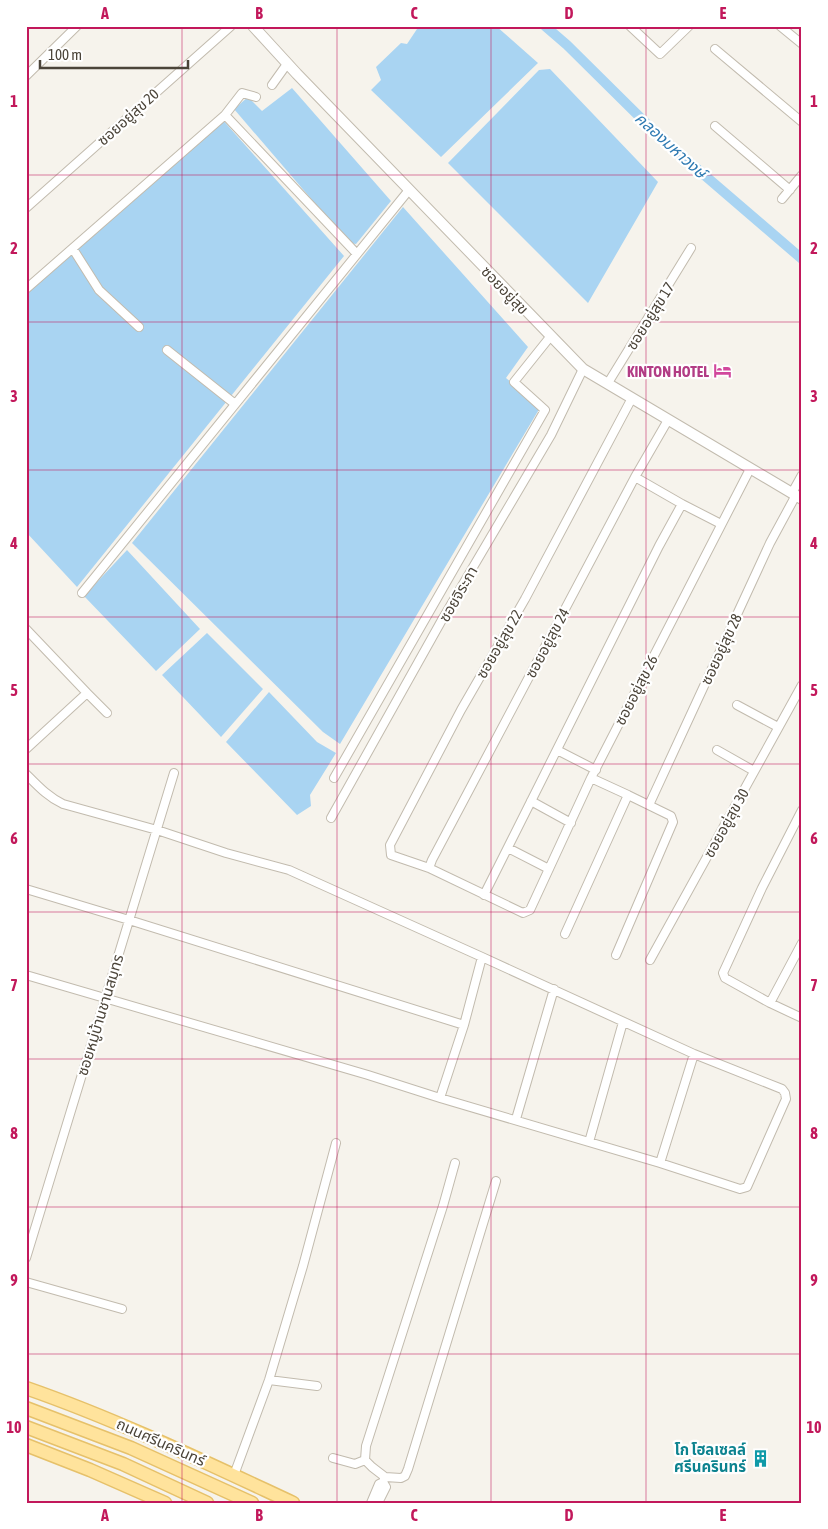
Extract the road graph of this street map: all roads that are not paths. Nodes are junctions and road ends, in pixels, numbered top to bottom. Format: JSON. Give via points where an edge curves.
{"nodes":[{"id":1,"x":77,"y":26,"type":"edge"},
{"id":2,"x":231,"y":26,"type":"edge"},
{"id":3,"x":253,"y":26,"type":"edge"},
{"id":4,"x":630,"y":26,"type":"edge"},
{"id":5,"x":689,"y":26,"type":"edge"},
{"id":6,"x":780,"y":26,"type":"edge"},
{"id":7,"x":802,"y":44,"type":"edge"},
{"id":8,"x":715,"y":49,"type":"dead end"},
{"id":9,"x":287,"y":64,"type":"junction"},
{"id":10,"x":26,"y":76,"type":"edge"},
{"id":11,"x":272,"y":85,"type":"dead end"},
{"id":12,"x":256,"y":97,"type":"dead end"},
{"id":13,"x":225,"y":114,"type":"junction"},
{"id":14,"x":802,"y":122,"type":"edge"},
{"id":15,"x":715,"y":126,"type":"dead end"},
{"id":16,"x":802,"y":175,"type":"edge"},
{"id":17,"x":409,"y":190,"type":"junction"},
{"id":18,"x":790,"y":190,"type":"junction"},
{"id":19,"x":782,"y":199,"type":"dead end"},
{"id":20,"x":26,"y":208,"type":"edge"},
{"id":21,"x":691,"y":248,"type":"dead end"},
{"id":22,"x":73,"y":249,"type":"junction"},
{"id":23,"x":357,"y":254,"type":"junction"},
{"id":24,"x":26,"y":289,"type":"edge"},
{"id":25,"x":139,"y":327,"type":"dead end"},
{"id":26,"x":550,"y":337,"type":"junction"},
{"id":27,"x":167,"y":350,"type":"dead end"},
{"id":28,"x":583,"y":369,"type":"junction"},
{"id":29,"x":608,"y":383,"type":"junction"},
{"id":30,"x":632,"y":398,"type":"junction"},
{"id":31,"x":235,"y":404,"type":"junction"},
{"id":32,"x":668,"y":420,"type":"junction"},
{"id":33,"x":750,"y":469,"type":"junction"},
{"id":34,"x":802,"y":475,"type":"edge"},
{"id":35,"x":635,"y":477,"type":"junction"},
{"id":36,"x":796,"y":496,"type":"edge"},
{"id":37,"x":682,"y":504,"type":"junction"},
{"id":38,"x":721,"y":524,"type":"junction"},
{"id":39,"x":82,"y":593,"type":"dead end"},
{"id":40,"x":26,"y":629,"type":"edge"},
{"id":41,"x":802,"y":685,"type":"edge"},
{"id":42,"x":87,"y":693,"type":"junction"},
{"id":43,"x":737,"y":705,"type":"dead end"},
{"id":44,"x":107,"y":713,"type":"dead end"},
{"id":45,"x":778,"y":728,"type":"junction"},
{"id":46,"x":26,"y":749,"type":"edge"},
{"id":47,"x":557,"y":750,"type":"junction"},
{"id":48,"x":717,"y":750,"type":"dead end"},
{"id":49,"x":596,"y":770,"type":"junction"},
{"id":50,"x":754,"y":771,"type":"junction"},
{"id":51,"x":174,"y":773,"type":"dead end"},
{"id":52,"x":26,"y":774,"type":"edge"},
{"id":53,"x":334,"y":778,"type":"dead end"},
{"id":54,"x":591,"y":778,"type":"junction"},
{"id":55,"x":628,"y":795,"type":"junction"},
{"id":56,"x":531,"y":801,"type":"junction"},
{"id":57,"x":649,"y":804,"type":"junction"},
{"id":58,"x":802,"y":810,"type":"edge"},
{"id":59,"x":331,"y":818,"type":"dead end"},
{"id":60,"x":571,"y":823,"type":"junction"},
{"id":61,"x":157,"y":830,"type":"junction"},
{"id":62,"x":508,"y":848,"type":"junction"},
{"id":63,"x":429,"y":868,"type":"junction"},
{"id":64,"x":549,"y":869,"type":"junction"},
{"id":65,"x":26,"y":889,"type":"edge"},
{"id":66,"x":484,"y":895,"type":"junction"},
{"id":67,"x":129,"y":920,"type":"junction"},
{"id":68,"x":565,"y":934,"type":"dead end"},
{"id":69,"x":802,"y":943,"type":"edge"},
{"id":70,"x":616,"y":954,"type":"dead end"},
{"id":71,"x":482,"y":956,"type":"junction"},
{"id":72,"x":650,"y":960,"type":"dead end"},
{"id":73,"x":26,"y":975,"type":"edge"},
{"id":74,"x":554,"y":989,"type":"junction"},
{"id":75,"x":105,"y":999,"type":"junction"},
{"id":76,"x":770,"y":1003,"type":"junction"},
{"id":77,"x":802,"y":1018,"type":"edge"},
{"id":78,"x":623,"y":1022,"type":"junction"},
{"id":79,"x":464,"y":1025,"type":"junction"},
{"id":80,"x":694,"y":1054,"type":"junction"},
{"id":81,"x":440,"y":1098,"type":"junction"},
{"id":82,"x":516,"y":1119,"type":"junction"},
{"id":83,"x":589,"y":1142,"type":"junction"},
{"id":84,"x":336,"y":1143,"type":"dead end"},
{"id":85,"x":455,"y":1163,"type":"dead end"},
{"id":86,"x":660,"y":1163,"type":"junction"},
{"id":87,"x":496,"y":1181,"type":"dead end"},
{"id":88,"x":26,"y":1258,"type":"edge"},
{"id":89,"x":26,"y":1282,"type":"edge"},
{"id":90,"x":122,"y":1310,"type":"dead end"},
{"id":91,"x":269,"y":1380,"type":"junction"},
{"id":92,"x":317,"y":1386,"type":"dead end"},
{"id":93,"x":26,"y":1388,"type":"edge"},
{"id":94,"x":26,"y":1408,"type":"edge"},
{"id":95,"x":26,"y":1427,"type":"edge"},
{"id":96,"x":26,"y":1445,"type":"edge"},
{"id":97,"x":333,"y":1458,"type":"dead end"},
{"id":98,"x":365,"y":1460,"type":"junction"},
{"id":99,"x":234,"y":1475,"type":"junction"},
{"id":100,"x":384,"y":1480,"type":"junction"},
{"id":101,"x":165,"y":1503,"type":"edge"},
{"id":102,"x":207,"y":1503,"type":"edge"},
{"id":103,"x":252,"y":1503,"type":"edge"},
{"id":104,"x":293,"y":1503,"type":"edge"},
{"id":105,"x":371,"y":1503,"type":"edge"},
{"id":106,"x":378,"y":1503,"type":"edge"}],
"edges":[{"from":1,"to":10,"type":"street"},
{"from":2,"to":20,"type":"street","name":"ซอยอยู่สุข 20"},
{"from":3,"to":9,"type":"street","name":"ซอยอยู่สุข"},
{"from":4,"to":5,"type":"street","via":[[660,54]]},
{"from":6,"to":7,"type":"street"},
{"from":8,"to":14,"type":"street"},
{"from":9,"to":11,"type":"street"},
{"from":9,"to":17,"type":"street","name":"ซอยอยู่สุข"},
{"from":12,"to":13,"type":"street","via":[[242,93]]},
{"from":13,"to":22,"type":"street"},
{"from":13,"to":23,"type":"street"},
{"from":15,"to":18,"type":"street"},
{"from":16,"to":18,"type":"street"},
{"from":17,"to":23,"type":"street"},
{"from":17,"to":26,"type":"street","name":"ซอยอยู่สุข"},
{"from":18,"to":19,"type":"street"},
{"from":21,"to":29,"type":"street","name":"ซอยอยู่สุข 17"},
{"from":22,"to":24,"type":"street"},
{"from":22,"to":25,"type":"street","via":[[100,290]]},
{"from":23,"to":31,"type":"street"},
{"from":26,"to":28,"type":"street","name":"ซอยอยู่สุข"},
{"from":26,"to":53,"type":"street","via":[[514,382],[544,410]]},
{"from":27,"to":31,"type":"street"},
{"from":28,"to":29,"type":"street","name":"ซอยอยู่สุข"},
{"from":28,"to":59,"type":"street","name":"ซอยจิระภา","via":[[551,435]]},
{"from":29,"to":30,"type":"street","name":"ซอยอยู่สุข"},
{"from":30,"to":32,"type":"street","name":"ซอยอยู่สุข"},
{"from":30,"to":63,"type":"street","name":"ซอยอยู่สุข 22","via":[[390,845],[391,854]]},
{"from":31,"to":39,"type":"street"},
{"from":32,"to":33,"type":"street","name":"ซอยอยู่สุข"},
{"from":32,"to":35,"type":"street","name":"ซอยอยู่สุข 24"},
{"from":33,"to":36,"type":"street","name":"ซอยอยู่สุข"},
{"from":33,"to":38,"type":"street","name":"ซอยอยู่สุข 26"},
{"from":34,"to":36,"type":"street","name":"ซอยอยู่สุข 28"},
{"from":35,"to":37,"type":"street"},
{"from":35,"to":63,"type":"street","name":"ซอยอยู่สุข 24"},
{"from":36,"to":57,"type":"street","name":"ซอยอยู่สุข 28","via":[[770,543]]},
{"from":37,"to":38,"type":"street"},
{"from":37,"to":47,"type":"street"},
{"from":38,"to":49,"type":"street","name":"ซอยอยู่สุข 26"},
{"from":40,"to":42,"type":"street"},
{"from":41,"to":45,"type":"street","name":"ซอยอยู่สุข 30"},
{"from":42,"to":44,"type":"street"},
{"from":42,"to":46,"type":"street"},
{"from":43,"to":45,"type":"street"},
{"from":45,"to":50,"type":"street","name":"ซอยอยู่สุข 30"},
{"from":47,"to":49,"type":"street"},
{"from":47,"to":56,"type":"street"},
{"from":48,"to":50,"type":"street"},
{"from":49,"to":54,"type":"street","name":"ซอยอยู่สุข 26"},
{"from":50,"to":72,"type":"street","name":"ซอยอยู่สุข 30"},
{"from":51,"to":61,"type":"street","name":"ซอยหมู่บ้านชานสมุทร"},
{"from":52,"to":61,"type":"street","via":[[42,791],[63,804]]},
{"from":54,"to":55,"type":"street"},
{"from":54,"to":60,"type":"street","name":"ซอยอยู่สุข 26"},
{"from":55,"to":57,"type":"street"},
{"from":55,"to":68,"type":"street"},
{"from":56,"to":60,"type":"street"},
{"from":56,"to":62,"type":"street"},
{"from":57,"to":70,"type":"street","via":[[671,816],[674,822]]},
{"from":58,"to":76,"type":"street","via":[[723,973],[725,978]]},
{"from":60,"to":64,"type":"street","name":"ซอยอยู่สุข 26"},
{"from":61,"to":67,"type":"street","name":"ซอยหมู่บ้านชานสมุทร"},
{"from":61,"to":71,"type":"street","via":[[289,870]]},
{"from":62,"to":64,"type":"street"},
{"from":62,"to":66,"type":"street"},
{"from":63,"to":66,"type":"street"},
{"from":64,"to":66,"type":"street","name":"ซอยอยู่สุข 26","via":[[530,910],[526,912]]},
{"from":65,"to":67,"type":"street"},
{"from":67,"to":75,"type":"street","name":"ซอยหมู่บ้านชานสมุทร"},
{"from":67,"to":79,"type":"street"},
{"from":69,"to":76,"type":"street"},
{"from":71,"to":74,"type":"street"},
{"from":71,"to":79,"type":"street"},
{"from":73,"to":75,"type":"street"},
{"from":74,"to":78,"type":"street"},
{"from":74,"to":82,"type":"street"},
{"from":75,"to":81,"type":"street"},
{"from":75,"to":88,"type":"street","name":"ซอยหมู่บ้านชานสมุทร"},
{"from":76,"to":77,"type":"street"},
{"from":78,"to":80,"type":"street"},
{"from":78,"to":83,"type":"street"},
{"from":79,"to":81,"type":"street"},
{"from":80,"to":86,"type":"street"},
{"from":80,"to":86,"type":"street","via":[[782,1089],[786,1099],[747,1187],[740,1189]]},
{"from":81,"to":82,"type":"street"},
{"from":82,"to":83,"type":"street"},
{"from":83,"to":86,"type":"street"},
{"from":84,"to":91,"type":"street"},
{"from":85,"to":98,"type":"street","via":[[366,1446]]},
{"from":87,"to":100,"type":"street","via":[[408,1470],[401,1478]]},
{"from":89,"to":90,"type":"street"},
{"from":91,"to":92,"type":"street"},
{"from":91,"to":99,"type":"street"},
{"from":93,"to":99,"type":"main road","name":"ถนนศรีนครินทร์","via":[[151,1437]]},
{"from":94,"to":103,"type":"main road","name":"ถนนศรีนครินทร์","via":[[140,1452]]},
{"from":95,"to":102,"type":"main road","via":[[123,1464]]},
{"from":96,"to":101,"type":"main road"},
{"from":97,"to":98,"type":"street","via":[[355,1464]]},
{"from":98,"to":100,"type":"street"},
{"from":99,"to":104,"type":"main road","name":"ถนนศรีนครินทร์"},
{"from":100,"to":105,"type":"street"},
{"from":100,"to":106,"type":"street","via":[[386,1488]]}]}
